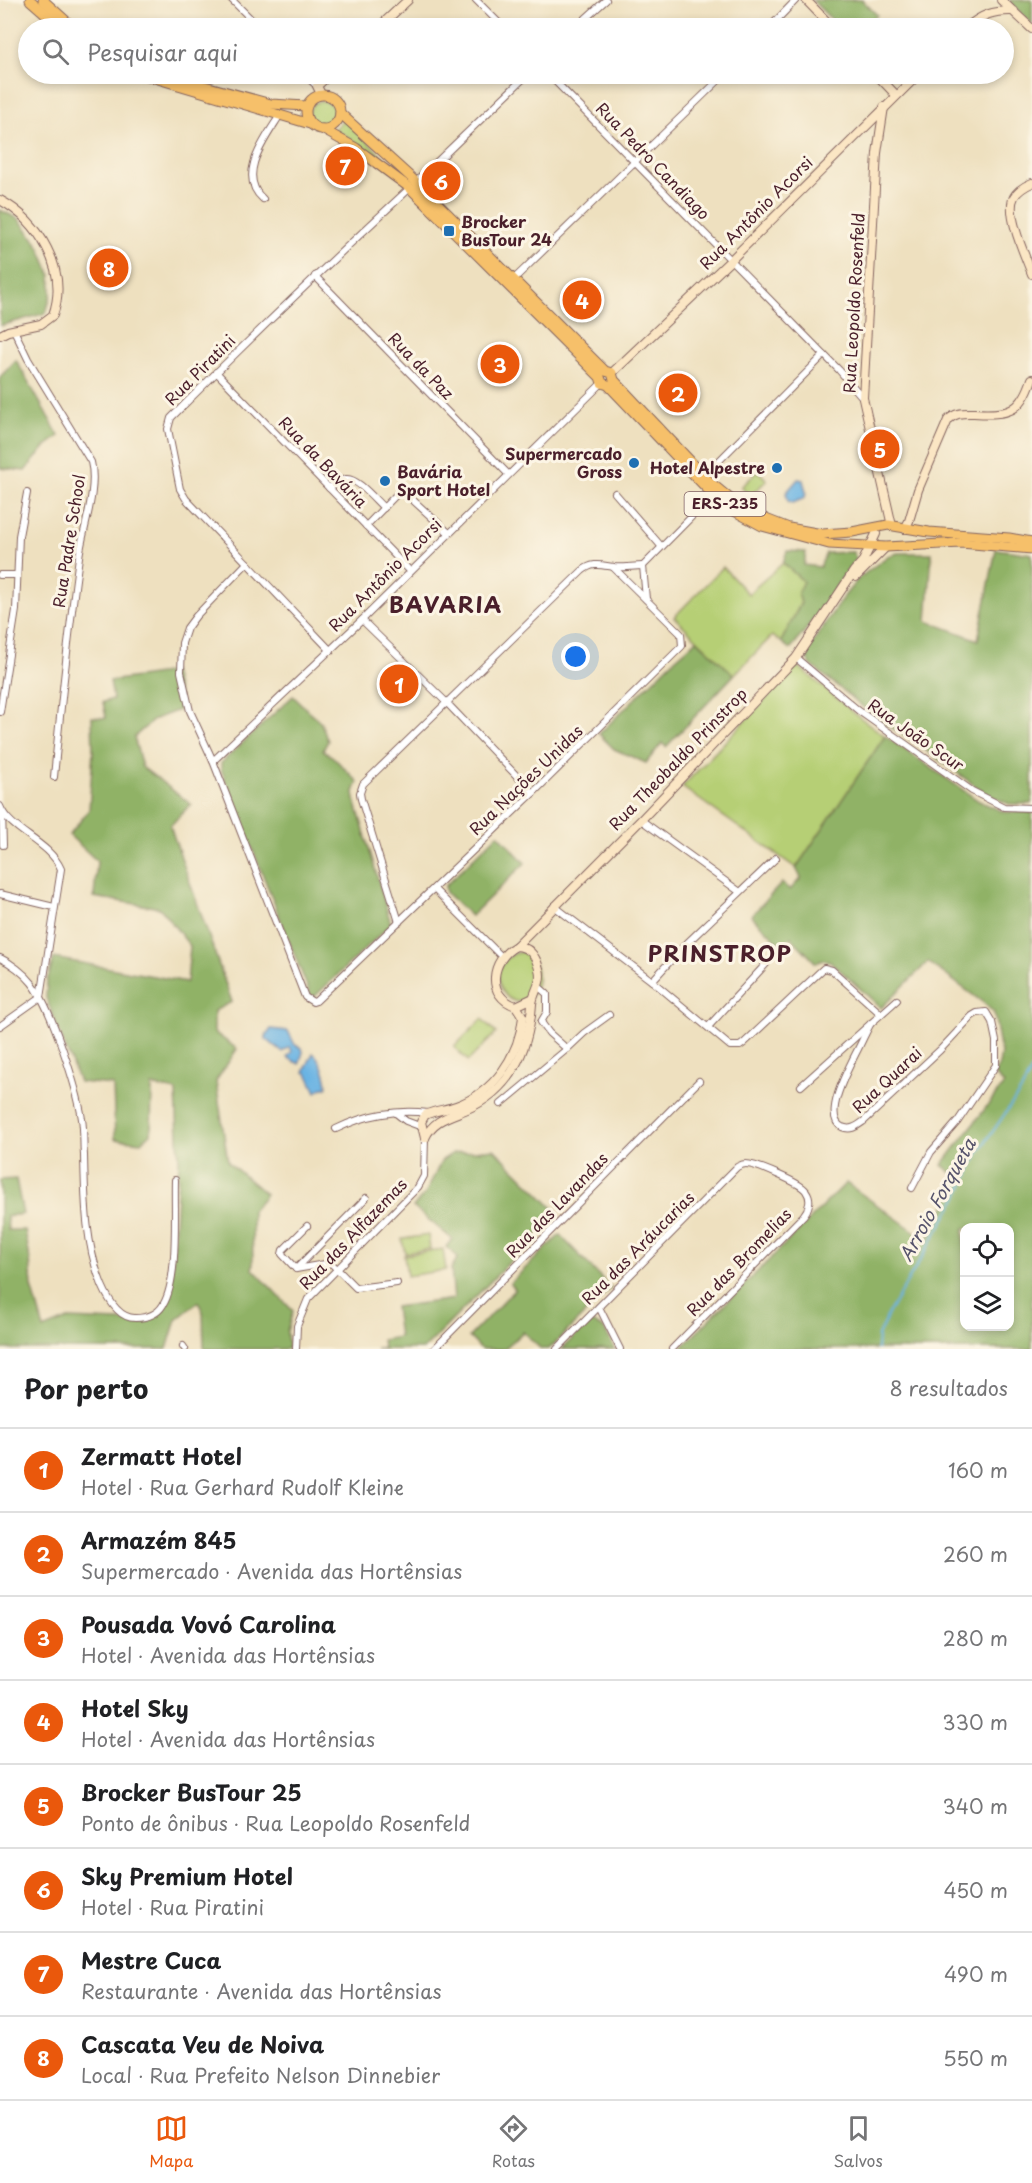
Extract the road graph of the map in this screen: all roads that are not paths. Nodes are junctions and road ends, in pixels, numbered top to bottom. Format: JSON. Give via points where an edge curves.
{"nodes":[{"id":1,"x":43,"y":0,"type":"edge"},
{"id":2,"x":232,"y":0,"type":"edge"},
{"id":3,"x":408,"y":0,"type":"edge"},
{"id":4,"x":476,"y":0,"type":"edge"},
{"id":5,"x":606,"y":0,"type":"edge"},
{"id":6,"x":796,"y":0,"type":"edge"},
{"id":7,"x":806,"y":0,"type":"edge"},
{"id":8,"x":32,"y":1,"type":"edge"},
{"id":9,"x":1007,"y":4,"type":"edge"},
{"id":10,"x":51,"y":18,"type":"edge"},
{"id":11,"x":63,"y":18,"type":"edge"},
{"id":12,"x":250,"y":18,"type":"edge"},
{"id":13,"x":389,"y":18,"type":"edge"},
{"id":14,"x":494,"y":18,"type":"edge"},
{"id":15,"x":587,"y":18,"type":"edge"},
{"id":16,"x":779,"y":18,"type":"edge"},
{"id":17,"x":823,"y":18,"type":"edge"},
{"id":18,"x":979,"y":18,"type":"edge"},
{"id":19,"x":1032,"y":30,"type":"edge"},
{"id":20,"x":175,"y":84,"type":"edge"},
{"id":21,"x":198,"y":84,"type":"edge"},
{"id":22,"x":313,"y":84,"type":"edge"},
{"id":23,"x":323,"y":84,"type":"edge"},
{"id":24,"x":518,"y":84,"type":"edge"},
{"id":25,"x":558,"y":84,"type":"edge"},
{"id":26,"x":715,"y":84,"type":"edge"},
{"id":27,"x":886,"y":84,"type":"edge"},
{"id":28,"x":908,"y":84,"type":"edge"},
{"id":29,"x":319,"y":90,"type":"junction"},
{"id":30,"x":896,"y":95,"type":"junction"},
{"id":31,"x":306,"y":106,"type":"junction"},
{"id":32,"x":884,"y":107,"type":"junction"},
{"id":33,"x":340,"y":113,"type":"junction"},
{"id":34,"x":280,"y":115,"type":"junction"},
{"id":35,"x":310,"y":124,"type":"junction"},
{"id":36,"x":322,"y":129,"type":"junction"},
{"id":37,"x":636,"y":162,"type":"junction"},
{"id":38,"x":1032,"y":183,"type":"edge"},
{"id":39,"x":413,"y":185,"type":"junction"},
{"id":40,"x":263,"y":199,"type":"dead end"},
{"id":41,"x":0,"y":200,"type":"edge"},
{"id":42,"x":730,"y":260,"type":"junction"},
{"id":43,"x":1032,"y":274,"type":"edge"},
{"id":44,"x":315,"y":276,"type":"junction"},
{"id":45,"x":514,"y":279,"type":"junction"},
{"id":46,"x":14,"y":330,"type":"junction"},
{"id":47,"x":0,"y":335,"type":"edge"},
{"id":48,"x":824,"y":355,"type":"junction"},
{"id":49,"x":216,"y":372,"type":"junction"},
{"id":50,"x":607,"y":378,"type":"junction"},
{"id":51,"x":1032,"y":380,"type":"edge"},
{"id":52,"x":863,"y":398,"type":"junction"},
{"id":53,"x":508,"y":474,"type":"junction"},
{"id":54,"x":704,"y":476,"type":"junction"},
{"id":55,"x":329,"y":488,"type":"junction"},
{"id":56,"x":27,"y":493,"type":"dead end"},
{"id":57,"x":615,"y":493,"type":"dead end"},
{"id":58,"x":713,"y":495,"type":"junction"},
{"id":59,"x":384,"y":508,"type":"junction"},
{"id":60,"x":366,"y":526,"type":"junction"},
{"id":61,"x":886,"y":527,"type":"junction"},
{"id":62,"x":905,"y":529,"type":"junction"},
{"id":63,"x":449,"y":533,"type":"junction"},
{"id":64,"x":1032,"y":542,"type":"edge"},
{"id":65,"x":889,"y":544,"type":"junction"},
{"id":66,"x":661,"y":546,"type":"junction"},
{"id":67,"x":870,"y":546,"type":"junction"},
{"id":68,"x":1032,"y":549,"type":"edge"},
{"id":69,"x":248,"y":563,"type":"junction"},
{"id":70,"x":643,"y":566,"type":"junction"},
{"id":71,"x":613,"y":567,"type":"junction"},
{"id":72,"x":410,"y":572,"type":"junction"},
{"id":73,"x":0,"y":575,"type":"edge"},
{"id":74,"x":16,"y":575,"type":"junction"},
{"id":75,"x":838,"y":595,"type":"junction"},
{"id":76,"x":646,"y":599,"type":"junction"},
{"id":77,"x":363,"y":620,"type":"junction"},
{"id":78,"x":331,"y":651,"type":"junction"},
{"id":79,"x":796,"y":658,"type":"junction"},
{"id":80,"x":446,"y":702,"type":"junction"},
{"id":81,"x":0,"y":712,"type":"edge"},
{"id":82,"x":213,"y":760,"type":"junction"},
{"id":83,"x":54,"y":777,"type":"dead end"},
{"id":84,"x":533,"y":793,"type":"junction"},
{"id":85,"x":1032,"y":808,"type":"edge"},
{"id":86,"x":1,"y":809,"type":"edge"},
{"id":87,"x":641,"y":820,"type":"junction"},
{"id":88,"x":3,"y":845,"type":"dead end"},
{"id":89,"x":776,"y":858,"type":"dead end"},
{"id":90,"x":434,"y":889,"type":"junction"},
{"id":91,"x":740,"y":892,"type":"junction"},
{"id":92,"x":0,"y":894,"type":"edge"},
{"id":93,"x":554,"y":906,"type":"junction"},
{"id":94,"x":54,"y":907,"type":"junction"},
{"id":95,"x":399,"y":922,"type":"junction"},
{"id":96,"x":527,"y":933,"type":"junction"},
{"id":97,"x":516,"y":946,"type":"junction"},
{"id":98,"x":527,"y":948,"type":"junction"},
{"id":99,"x":502,"y":957,"type":"junction"},
{"id":100,"x":0,"y":958,"type":"edge"},
{"id":101,"x":766,"y":964,"type":"dead end"},
{"id":102,"x":652,"y":981,"type":"junction"},
{"id":103,"x":538,"y":986,"type":"junction"},
{"id":104,"x":41,"y":996,"type":"junction"},
{"id":105,"x":533,"y":998,"type":"junction"},
{"id":106,"x":897,"y":1000,"type":"dead end"},
{"id":107,"x":516,"y":1006,"type":"junction"},
{"id":108,"x":881,"y":1014,"type":"junction"},
{"id":109,"x":609,"y":1015,"type":"dead end"},
{"id":110,"x":871,"y":1023,"type":"junction"},
{"id":111,"x":0,"y":1026,"type":"edge"},
{"id":112,"x":708,"y":1027,"type":"junction"},
{"id":113,"x":567,"y":1049,"type":"junction"},
{"id":114,"x":699,"y":1081,"type":"dead end"},
{"id":115,"x":801,"y":1086,"type":"dead end"},
{"id":116,"x":501,"y":1104,"type":"dead end"},
{"id":117,"x":428,"y":1113,"type":"junction"},
{"id":118,"x":397,"y":1114,"type":"junction"},
{"id":119,"x":422,"y":1127,"type":"junction"},
{"id":120,"x":336,"y":1129,"type":"dead end"},
{"id":121,"x":425,"y":1138,"type":"junction"},
{"id":122,"x":737,"y":1167,"type":"joint"},
{"id":123,"x":175,"y":1179,"type":"dead end"},
{"id":124,"x":912,"y":1188,"type":"dead end"},
{"id":125,"x":366,"y":1198,"type":"dead end"},
{"id":126,"x":307,"y":1226,"type":"dead end"},
{"id":127,"x":338,"y":1267,"type":"junction"},
{"id":128,"x":296,"y":1269,"type":"junction"},
{"id":129,"x":397,"y":1283,"type":"dead end"},
{"id":130,"x":599,"y":1307,"type":"junction"},
{"id":131,"x":296,"y":1349,"type":"edge"},
{"id":132,"x":434,"y":1349,"type":"edge"},
{"id":133,"x":557,"y":1349,"type":"edge"},
{"id":134,"x":620,"y":1349,"type":"edge"},
{"id":135,"x":672,"y":1349,"type":"edge"}],
"edges":[{"from":1,"to":11,"type":"main road"},
{"from":2,"to":12,"type":"street"},
{"from":3,"to":13,"type":"street"},
{"from":4,"to":14,"type":"street"},
{"from":5,"to":15,"type":"street"},
{"from":6,"to":16,"type":"street"},
{"from":7,"to":17,"type":"street"},
{"from":8,"to":10,"type":"main road"},
{"from":9,"to":18,"type":"street"},
{"from":9,"to":19,"type":"street"},
{"from":20,"to":34,"type":"main road","number":"ERS-235"},
{"from":21,"to":31,"type":"main road","via":[[271,104]]},
{"from":22,"to":29,"type":"street"},
{"from":23,"to":29,"type":"street"},
{"from":24,"to":39,"type":"street","name":"Rua Piratini"},
{"from":25,"to":37,"type":"street","name":"Rua Pedro Candiago"},
{"from":26,"to":37,"type":"street"},
{"from":27,"to":30,"type":"street"},
{"from":28,"to":30,"type":"street","name":"Rua Antônio Acorsi"},
{"from":29,"to":31,"type":"main road"},
{"from":29,"to":33,"type":"main road","number":"ERS-235","via":[[335,99]]},
{"from":30,"to":32,"type":"street","name":"Rua Antônio Acorsi"},
{"from":31,"to":35,"type":"main road"},
{"from":32,"to":42,"type":"street","name":"Rua Antônio Acorsi"},
{"from":32,"to":52,"type":"street","name":"Rua Leopoldo Rosenfeld","via":[[877,153]]},
{"from":33,"to":36,"type":"main road","via":[[336,123]]},
{"from":33,"to":39,"type":"main road","number":"ERS-235"},
{"from":34,"to":35,"type":"main road","number":"ERS-235"},
{"from":34,"to":40,"type":"street","via":[[260,148],[251,173],[252,184]]},
{"from":35,"to":36,"type":"main road","number":"ERS-235"},
{"from":36,"to":39,"type":"main road","number":"ERS-235"},
{"from":37,"to":42,"type":"street","name":"Rua Pedro Candiago"},
{"from":37,"to":45,"type":"street"},
{"from":38,"to":43,"type":"street","via":[[1014,196],[1012,206]]},
{"from":39,"to":44,"type":"street","name":"Rua Piratini"},
{"from":39,"to":45,"type":"main road","number":"ERS-235"},
{"from":39,"to":50,"type":"main road","number":"ERS-235"},
{"from":41,"to":46,"type":"street","via":[[35,227],[57,278],[53,315],[41,324]]},
{"from":42,"to":48,"type":"street","name":"Rua Pedro Candiago"},
{"from":42,"to":50,"type":"street","name":"Rua Antônio Acorsi"},
{"from":44,"to":49,"type":"street","name":"Rua Piratini"},
{"from":44,"to":53,"type":"street","name":"Rua da Paz"},
{"from":45,"to":50,"type":"main road","number":"ERS-235"},
{"from":46,"to":47,"type":"street"},
{"from":46,"to":83,"type":"street","name":"Rua Padre School","via":[[94,471],[69,629]]},
{"from":48,"to":52,"type":"street","name":"Rua Pedro Candiago"},
{"from":48,"to":54,"type":"street"},
{"from":49,"to":55,"type":"street","name":"Rua da Bavária"},
{"from":49,"to":69,"type":"street","name":"Rua Piratini","via":[[171,418],[168,429],[180,489]]},
{"from":50,"to":53,"type":"street","name":"Rua Antônio Acorsi"},
{"from":50,"to":54,"type":"main road","number":"ERS-235"},
{"from":50,"to":58,"type":"main road","number":"ERS-235"},
{"from":51,"to":62,"type":"street","via":[[1022,402],[1013,410],[957,413],[948,420]]},
{"from":52,"to":61,"type":"street","name":"Rua Leopoldo Rosenfeld","via":[[885,499]]},
{"from":53,"to":63,"type":"street","name":"Rua Antônio Acorsi"},
{"from":54,"to":61,"type":"main road","number":"ERS-235","via":[[740,506],[789,528],[833,534]]},
{"from":55,"to":59,"type":"street","via":[[351,479]]},
{"from":55,"to":60,"type":"street","name":"Rua da Bavária"},
{"from":56,"to":74,"type":"street"},
{"from":57,"to":66,"type":"street"},
{"from":58,"to":66,"type":"street"},
{"from":58,"to":67,"type":"main road","number":"ERS-235","via":[[736,512],[775,531],[829,544]]},
{"from":59,"to":60,"type":"street"},
{"from":59,"to":63,"type":"street","via":[[397,494],[407,494]]},
{"from":60,"to":72,"type":"street","name":"Rua da Bavária"},
{"from":61,"to":62,"type":"main road","number":"ERS-235"},
{"from":61,"to":65,"type":"main road","via":[[897,532]]},
{"from":61,"to":65,"type":"main road","via":[[878,541]]},
{"from":61,"to":67,"type":"street","name":"Rua Theobaldo Prinstrop"},
{"from":62,"to":64,"type":"main road","number":"ERS-235"},
{"from":62,"to":65,"type":"main road"},
{"from":63,"to":72,"type":"street","name":"Rua Antônio Acorsi"},
{"from":65,"to":67,"type":"main road","number":"ERS-235"},
{"from":65,"to":68,"type":"main road","number":"ERS-235","via":[[961,543]]},
{"from":65,"to":75,"type":"street","name":"Rua Theobaldo Prinstrop"},
{"from":66,"to":70,"type":"street"},
{"from":67,"to":75,"type":"street","name":"Rua Theobaldo Prinstrop"},
{"from":69,"to":78,"type":"street","name":"Rua Piratini"},
{"from":69,"to":82,"type":"street","via":[[196,616],[182,643],[184,690]]},
{"from":70,"to":71,"type":"street"},
{"from":70,"to":76,"type":"street"},
{"from":71,"to":76,"type":"street","name":"Rua Nações Unidas"},
{"from":71,"to":80,"type":"street","via":[[593,564],[582,571]]},
{"from":72,"to":77,"type":"street","name":"Rua Antônio Acorsi"},
{"from":73,"to":74,"type":"street"},
{"from":74,"to":81,"type":"street","via":[[16,610]]},
{"from":75,"to":79,"type":"street","name":"Rua Theobaldo Prinstrop"},
{"from":76,"to":84,"type":"street","name":"Rua Nações Unidas","via":[[681,634],[682,646]]},
{"from":77,"to":78,"type":"street","name":"Rua Antônio Acorsi"},
{"from":77,"to":80,"type":"street"},
{"from":78,"to":82,"type":"street","name":"Rua Antônio Acorsi"},
{"from":79,"to":85,"type":"street","name":"Rua João Scur","via":[[859,711],[972,791],[1004,807]]},
{"from":79,"to":87,"type":"street","name":"Rua Theobaldo Prinstrop"},
{"from":80,"to":84,"type":"street"},
{"from":80,"to":95,"type":"street","via":[[363,784],[360,793]]},
{"from":82,"to":95,"type":"street","name":"Rua Nações Unidas","via":[[309,1002],[316,1001]]},
{"from":84,"to":90,"type":"street","name":"Rua Nações Unidas"},
{"from":86,"to":88,"type":"street"},
{"from":86,"to":94,"type":"street","via":[[57,861],[61,869]]},
{"from":87,"to":91,"type":"street"},
{"from":87,"to":93,"type":"street","name":"Rua Theobaldo Prinstrop"},
{"from":89,"to":91,"type":"street"},
{"from":90,"to":95,"type":"street","name":"Rua Nações Unidas"},
{"from":90,"to":99,"type":"street"},
{"from":91,"to":102,"type":"street"},
{"from":92,"to":94,"type":"street"},
{"from":93,"to":96,"type":"street","name":"Rua Theobaldo Prinstrop"},
{"from":93,"to":102,"type":"street"},
{"from":94,"to":104,"type":"street"},
{"from":96,"to":97,"type":"street","name":"Rua Theobaldo Prinstrop"},
{"from":96,"to":98,"type":"street"},
{"from":97,"to":98,"type":"street"},
{"from":97,"to":99,"type":"street","name":"Rua Theobaldo Prinstrop"},
{"from":98,"to":103,"type":"street","via":[[538,964]]},
{"from":99,"to":107,"type":"street","via":[[495,970],[495,985],[498,994]]},
{"from":100,"to":104,"type":"street","via":[[32,982]]},
{"from":101,"to":112,"type":"street"},
{"from":102,"to":112,"type":"street"},
{"from":103,"to":105,"type":"street"},
{"from":103,"to":113,"type":"street","via":[[547,994],[547,1012],[541,1022]]},
{"from":104,"to":111,"type":"street"},
{"from":104,"to":123,"type":"street","via":[[77,1091],[91,1250],[102,1286],[119,1312],[129,1318],[156,1313],[168,1291],[173,1270]]},
{"from":105,"to":107,"type":"street"},
{"from":105,"to":121,"type":"street","via":[[530,1030],[512,1071],[480,1102],[436,1123]]},
{"from":106,"to":108,"type":"street"},
{"from":107,"to":117,"type":"street","via":[[523,1017],[522,1028],[511,1059],[501,1073],[467,1101]]},
{"from":108,"to":110,"type":"street"},
{"from":108,"to":112,"type":"street","via":[[832,970],[824,968],[740,1046],[730,1046]]},
{"from":109,"to":113,"type":"street"},
{"from":110,"to":115,"type":"street"},
{"from":110,"to":124,"type":"street","name":"Rua Quarai","via":[[838,1092],[835,1118],[844,1128],[851,1129],[864,1121],[977,1013],[986,1012],[992,1022],[996,1065],[958,1121],[931,1152]]},
{"from":113,"to":116,"type":"street"},
{"from":114,"to":132,"type":"street","name":"Rua das Lavandas"},
{"from":117,"to":118,"type":"street"},
{"from":117,"to":119,"type":"street","via":[[422,1118]]},
{"from":118,"to":119,"type":"street"},
{"from":118,"to":120,"type":"street","via":[[365,1117]]},
{"from":119,"to":121,"type":"street"},
{"from":121,"to":127,"type":"street","name":"Rua das Alfazemas","via":[[424,1176],[418,1187]]},
{"from":122,"to":130,"type":"street","name":"Rua das Aráucarias"},
{"from":122,"to":135,"type":"street","name":"Rua das Bromelias","via":[[752,1165],[804,1188],[809,1199],[807,1211]]},
{"from":125,"to":128,"type":"street"},
{"from":126,"to":128,"type":"street","via":[[283,1250],[283,1257]]},
{"from":127,"to":128,"type":"street","via":[[331,1263]]},
{"from":127,"to":129,"type":"street","via":[[356,1288]]},
{"from":127,"to":131,"type":"street","name":"Rua das Alfazemas","via":[[301,1311]]},
{"from":130,"to":133,"type":"street","name":"Rua das Aráucarias"},
{"from":130,"to":134,"type":"street"}]}
